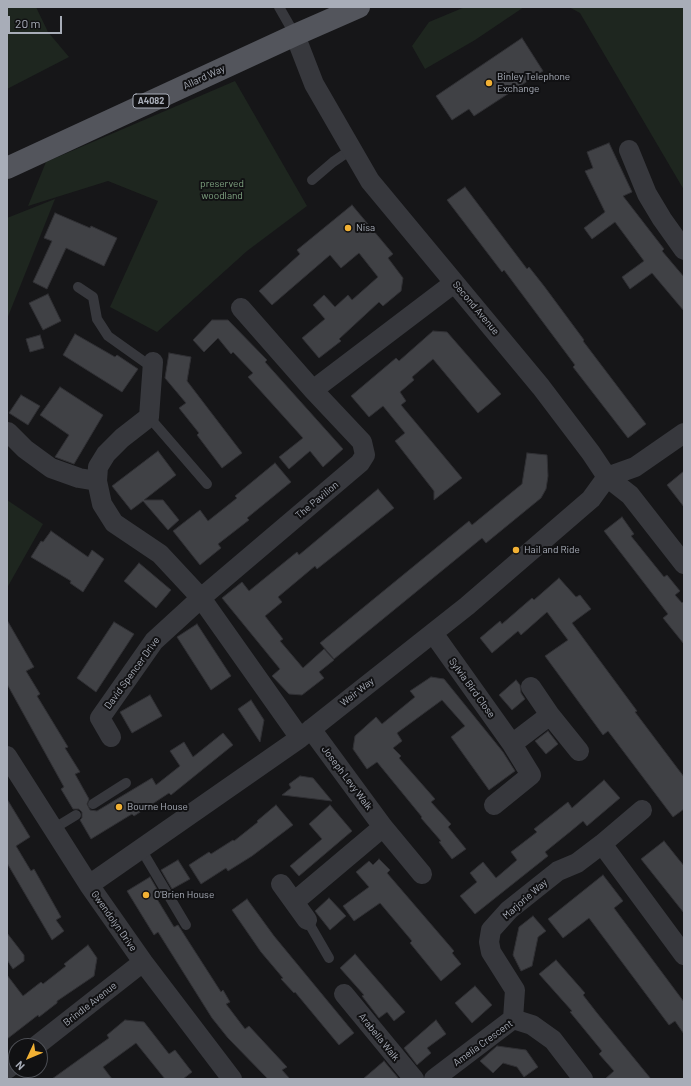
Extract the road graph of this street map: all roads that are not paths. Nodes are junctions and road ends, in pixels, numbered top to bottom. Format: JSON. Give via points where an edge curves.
{"nodes":[{"id":1,"x":279,"y":7,"type":"edge"},
{"id":2,"x":359,"y":7,"type":"edge"},
{"id":3,"x":295,"y":35,"type":"junction"},
{"id":4,"x":352,"y":149,"type":"junction"},
{"id":5,"x":629,"y":150,"type":"dead end"},
{"id":6,"x":7,"y":168,"type":"edge"},
{"id":7,"x":312,"y":180,"type":"dead end"},
{"id":8,"x":684,"y":250,"type":"edge"},
{"id":9,"x":454,"y":283,"type":"junction"},
{"id":10,"x":78,"y":286,"type":"dead end"},
{"id":11,"x":241,"y":308,"type":"dead end"},
{"id":12,"x":153,"y":365,"type":"joint"},
{"id":13,"x":312,"y":390,"type":"junction"},
{"id":14,"x":149,"y":417,"type":"junction"},
{"id":15,"x":7,"y":432,"type":"edge"},
{"id":16,"x":684,"y":433,"type":"edge"},
{"id":17,"x":607,"y":477,"type":"junction"},
{"id":18,"x":97,"y":481,"type":"junction"},
{"id":19,"x":207,"y":484,"type":"dead end"},
{"id":20,"x":684,"y":564,"type":"edge"},
{"id":21,"x":200,"y":598,"type":"junction"},
{"id":22,"x":433,"y":633,"type":"junction"},
{"id":23,"x":531,"y":687,"type":"dead end"},
{"id":24,"x":550,"y":715,"type":"junction"},
{"id":25,"x":305,"y":733,"type":"junction"},
{"id":26,"x":111,"y":737,"type":"dead end"},
{"id":27,"x":512,"y":744,"type":"junction"},
{"id":28,"x":579,"y":751,"type":"dead end"},
{"id":29,"x":7,"y":756,"type":"edge"},
{"id":30,"x":126,"y":783,"type":"dead end"},
{"id":31,"x":93,"y":804,"type":"dead end"},
{"id":32,"x":494,"y":805,"type":"dead end"},
{"id":33,"x":642,"y":810,"type":"dead end"},
{"id":34,"x":76,"y":815,"type":"dead end"},
{"id":35,"x":383,"y":827,"type":"junction"},
{"id":36,"x":53,"y":830,"type":"junction"},
{"id":37,"x":602,"y":844,"type":"junction"},
{"id":38,"x":141,"y":849,"type":"junction"},
{"id":39,"x":422,"y":874,"type":"dead end"},
{"id":40,"x":281,"y":884,"type":"dead end"},
{"id":41,"x":89,"y":885,"type":"junction"},
{"id":42,"x":294,"y":902,"type":"junction"},
{"id":43,"x":307,"y":920,"type":"joint"},
{"id":44,"x":186,"y":925,"type":"dead end"},
{"id":45,"x":684,"y":955,"type":"edge"},
{"id":46,"x":328,"y":958,"type":"dead end"},
{"id":47,"x":143,"y":962,"type":"junction"},
{"id":48,"x":344,"y":994,"type":"dead end"},
{"id":49,"x":513,"y":1019,"type":"junction"},
{"id":50,"x":46,"y":1038,"type":"edge"},
{"id":51,"x":232,"y":1079,"type":"edge"},
{"id":52,"x":414,"y":1079,"type":"edge"},
{"id":53,"x":434,"y":1079,"type":"edge"},
{"id":54,"x":583,"y":1079,"type":"edge"}],
"edges":[{"from":1,"to":3,"type":"lane"},
{"from":2,"to":3,"type":"main road","name":"Allard Way","number":"A4082"},
{"from":3,"to":4,"type":"street","name":"Second Avenue","via":[[314,84]]},
{"from":3,"to":6,"type":"main road","name":"Allard Way","number":"A4082"},
{"from":4,"to":7,"type":"lane"},
{"from":4,"to":9,"type":"street","name":"Second Avenue","via":[[370,181]]},
{"from":5,"to":8,"type":"street","via":[[647,194]]},
{"from":9,"to":13,"type":"street"},
{"from":9,"to":17,"type":"street","name":"Second Avenue","via":[[541,387]]},
{"from":10,"to":12,"type":"lane","via":[[93,296],[97,319],[108,336]]},
{"from":11,"to":13,"type":"street","name":"The Pavilion"},
{"from":12,"to":14,"type":"street"},
{"from":13,"to":21,"type":"street","name":"The Pavilion","via":[[362,442],[365,455],[360,463]]},
{"from":14,"to":18,"type":"street","via":[[106,454],[98,467]]},
{"from":14,"to":19,"type":"lane"},
{"from":15,"to":18,"type":"street","via":[[51,468],[79,478]]},
{"from":16,"to":17,"type":"street","via":[[635,467]]},
{"from":17,"to":20,"type":"street","name":"Second Avenue","via":[[630,495]]},
{"from":17,"to":22,"type":"street","name":"Weir Way","via":[[591,498]]},
{"from":18,"to":21,"type":"street","via":[[102,504],[114,523],[160,554]]},
{"from":21,"to":25,"type":"street"},
{"from":21,"to":26,"type":"street","name":"David Spencer Drive","via":[[154,641],[100,718]]},
{"from":22,"to":25,"type":"street","name":"Weir Way"},
{"from":22,"to":27,"type":"street","name":"Sylvia Bird Close"},
{"from":23,"to":24,"type":"street"},
{"from":24,"to":27,"type":"street"},
{"from":24,"to":28,"type":"street"},
{"from":25,"to":35,"type":"street","name":"Joseph Levy Walk"},
{"from":25,"to":38,"type":"street","name":"Weir Way"},
{"from":27,"to":32,"type":"street","name":"Sylvia Bird Close","via":[[531,774]]},
{"from":29,"to":36,"type":"street","name":"Gwendolyn Drive"},
{"from":30,"to":31,"type":"lane"},
{"from":33,"to":37,"type":"street","name":"Marjorie Way"},
{"from":34,"to":36,"type":"lane"},
{"from":35,"to":39,"type":"street","name":"Joseph Levy Walk"},
{"from":35,"to":42,"type":"street"},
{"from":36,"to":41,"type":"street","name":"Gwendolyn Drive"},
{"from":37,"to":45,"type":"street"},
{"from":37,"to":49,"type":"street","name":"Marjorie Way","via":[[577,863],[558,871],[509,910],[491,930],[491,952],[515,990]]},
{"from":38,"to":41,"type":"street","name":"Weir Way"},
{"from":38,"to":44,"type":"lane"},
{"from":40,"to":42,"type":"street"},
{"from":41,"to":47,"type":"street","name":"Gwendolyn Drive"},
{"from":42,"to":43,"type":"street"},
{"from":43,"to":46,"type":"lane"},
{"from":47,"to":50,"type":"street","name":"Brindle Avenue"},
{"from":47,"to":51,"type":"street","name":"Gwendolyn Drive"},
{"from":48,"to":52,"type":"street","name":"Arabella Walk"},
{"from":49,"to":53,"type":"street","name":"Amelia Crescent"},
{"from":49,"to":54,"type":"street","name":"Amelia Crescent","via":[[532,1025],[553,1040]]}]}
